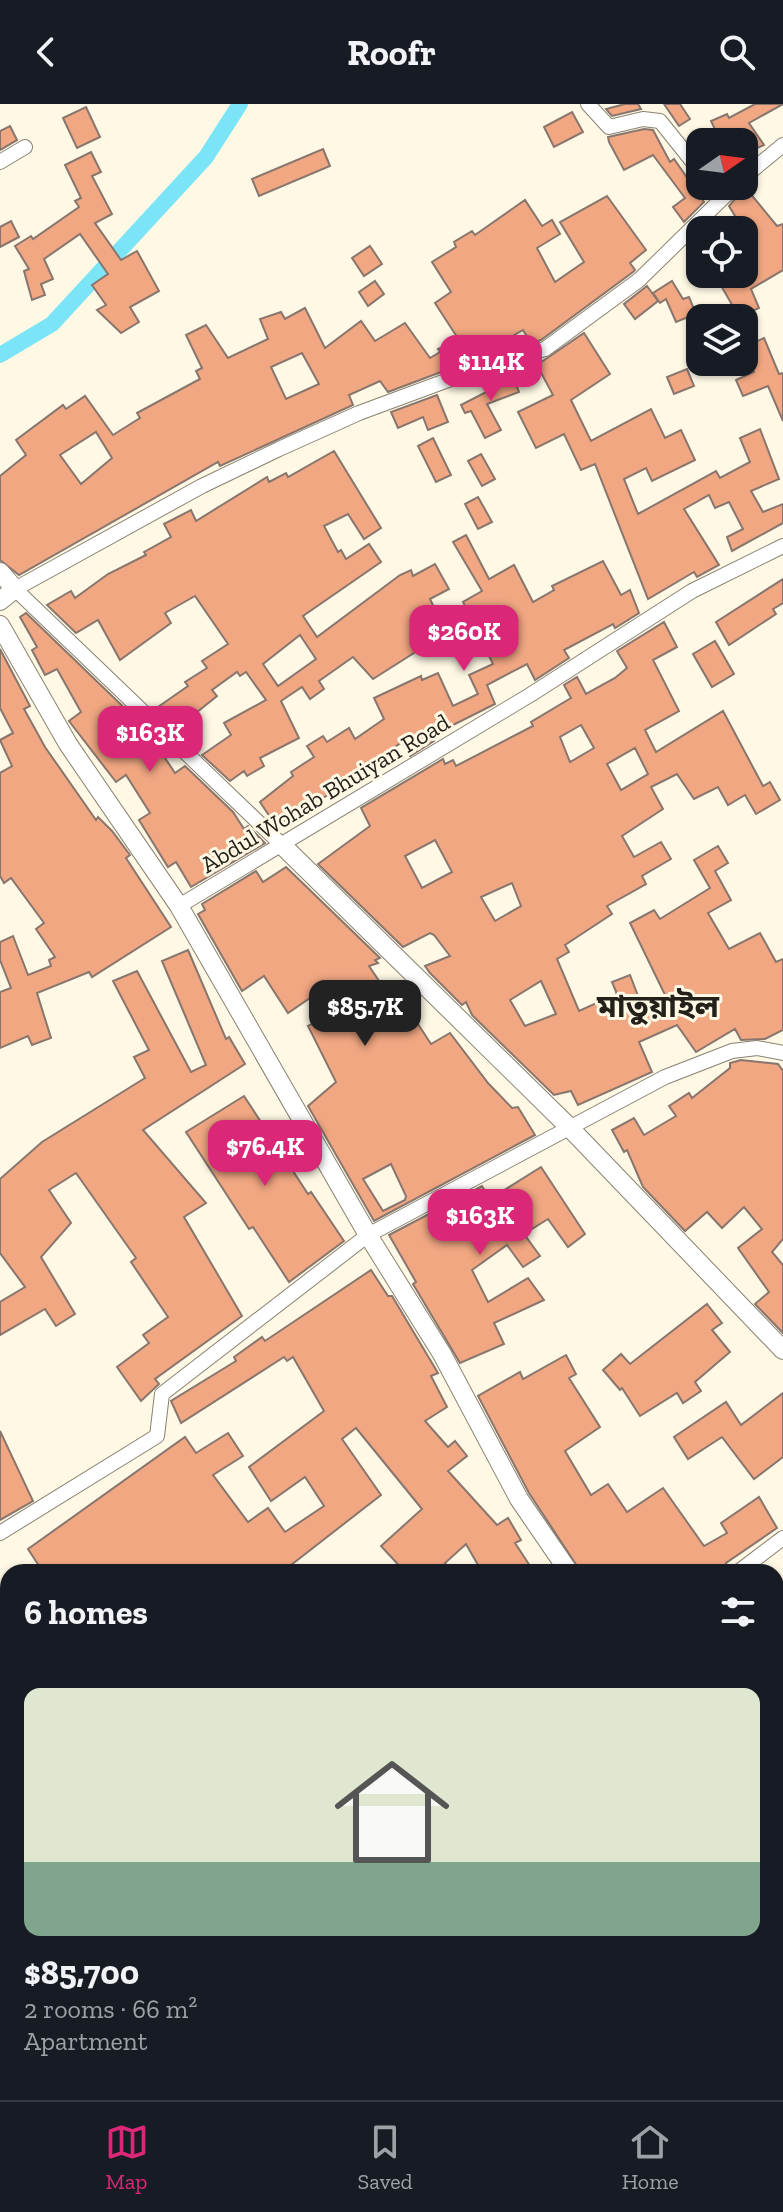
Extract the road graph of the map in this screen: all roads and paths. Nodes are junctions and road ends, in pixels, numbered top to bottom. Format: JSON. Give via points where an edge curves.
{"nodes":[{"id":1,"x":588,"y":104,"type":"edge"},
{"id":2,"x":783,"y":145,"type":"edge"},
{"id":3,"x":25,"y":147,"type":"dead end"},
{"id":4,"x":686,"y":154,"type":"edge"},
{"id":5,"x":0,"y":162,"type":"edge"},
{"id":6,"x":758,"y":166,"type":"edge"},
{"id":7,"x":722,"y":200,"type":"edge"},
{"id":8,"x":783,"y":546,"type":"edge"},
{"id":9,"x":0,"y":572,"type":"edge"},
{"id":10,"x":15,"y":589,"type":"junction"},
{"id":11,"x":0,"y":601,"type":"edge"},
{"id":12,"x":0,"y":625,"type":"edge"},
{"id":13,"x":283,"y":846,"type":"junction"},
{"id":14,"x":179,"y":906,"type":"junction"},
{"id":15,"x":783,"y":1053,"type":"edge"},
{"id":16,"x":568,"y":1126,"type":"junction"},
{"id":17,"x":368,"y":1235,"type":"junction"},
{"id":18,"x":783,"y":1350,"type":"edge"},
{"id":19,"x":0,"y":1533,"type":"edge"},
{"id":20,"x":783,"y":1538,"type":"edge"},
{"id":21,"x":564,"y":1564,"type":"edge"},
{"id":22,"x":749,"y":1564,"type":"edge"}],
"edges":[{"from":1,"to":4,"type":"street","via":[[609,127],[660,121]]},
{"from":2,"to":6,"type":"street"},
{"from":3,"to":5,"type":"street"},
{"from":7,"to":10,"type":"street","via":[[639,280],[545,349],[359,413],[279,449]]},
{"from":8,"to":13,"type":"street","name":"Abdul Wohab Bhuiyan Road","via":[[692,591]]},
{"from":9,"to":10,"type":"street"},
{"from":10,"to":11,"type":"street"},
{"from":10,"to":13,"type":"street"},
{"from":12,"to":14,"type":"street","via":[[68,744]]},
{"from":13,"to":14,"type":"street","name":"Abdul Wohab Bhuiyan Road"},
{"from":13,"to":16,"type":"street"},
{"from":14,"to":17,"type":"street"},
{"from":15,"to":16,"type":"street","via":[[732,1051],[665,1077]]},
{"from":16,"to":17,"type":"street"},
{"from":16,"to":18,"type":"street"},
{"from":17,"to":19,"type":"street","via":[[162,1394],[157,1436]]},
{"from":17,"to":21,"type":"street","via":[[442,1354],[519,1499]]},
{"from":20,"to":22,"type":"street"}]}
